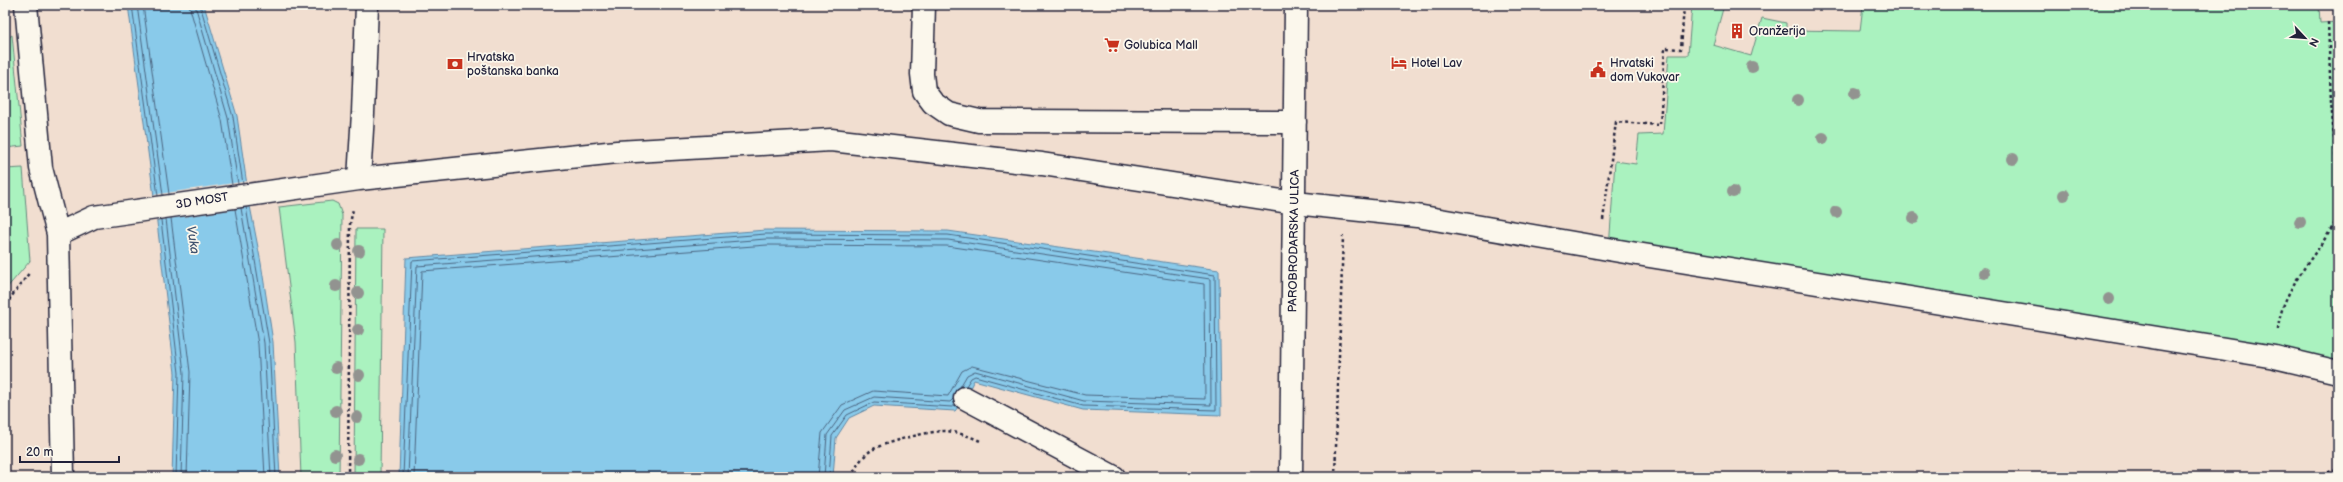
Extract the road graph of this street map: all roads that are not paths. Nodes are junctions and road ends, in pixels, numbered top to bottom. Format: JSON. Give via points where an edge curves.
{"nodes":[{"id":1,"x":26,"y":5,"type":"edge"},
{"id":2,"x":367,"y":5,"type":"edge"},
{"id":3,"x":924,"y":5,"type":"edge"},
{"id":4,"x":1296,"y":5,"type":"edge"},
{"id":5,"x":1295,"y":122,"type":"junction"},
{"id":6,"x":359,"y":179,"type":"junction"},
{"id":7,"x":1295,"y":203,"type":"junction"},
{"id":8,"x":58,"y":234,"type":"junction"},
{"id":9,"x":2338,"y":372,"type":"edge"},
{"id":10,"x":965,"y":398,"type":"dead end"},
{"id":11,"x":63,"y":477,"type":"edge"},
{"id":12,"x":1114,"y":477,"type":"edge"},
{"id":13,"x":1291,"y":477,"type":"edge"}],
"edges":[{"from":1,"to":8,"type":"street","via":[[41,168]]},
{"from":2,"to":6,"type":"street"},
{"from":3,"to":5,"type":"street","via":[[924,91],[933,103],[949,114],[979,121]]},
{"from":4,"to":5,"type":"street","name":"PAROBRODARSKA ULICA"},
{"from":5,"to":7,"type":"street","name":"PAROBRODARSKA ULICA"},
{"from":6,"to":7,"type":"street","name":"3D MOST","via":[[617,152],[831,140],[1042,164]]},
{"from":6,"to":8,"type":"street","name":"3D MOST","via":[[94,217]]},
{"from":7,"to":9,"type":"street","name":"3D MOST","via":[[1417,216],[1605,249],[2275,357]]},
{"from":7,"to":13,"type":"street","name":"PAROBRODARSKA ULICA"},
{"from":8,"to":11,"type":"street"},
{"from":10,"to":12,"type":"street"}]}
